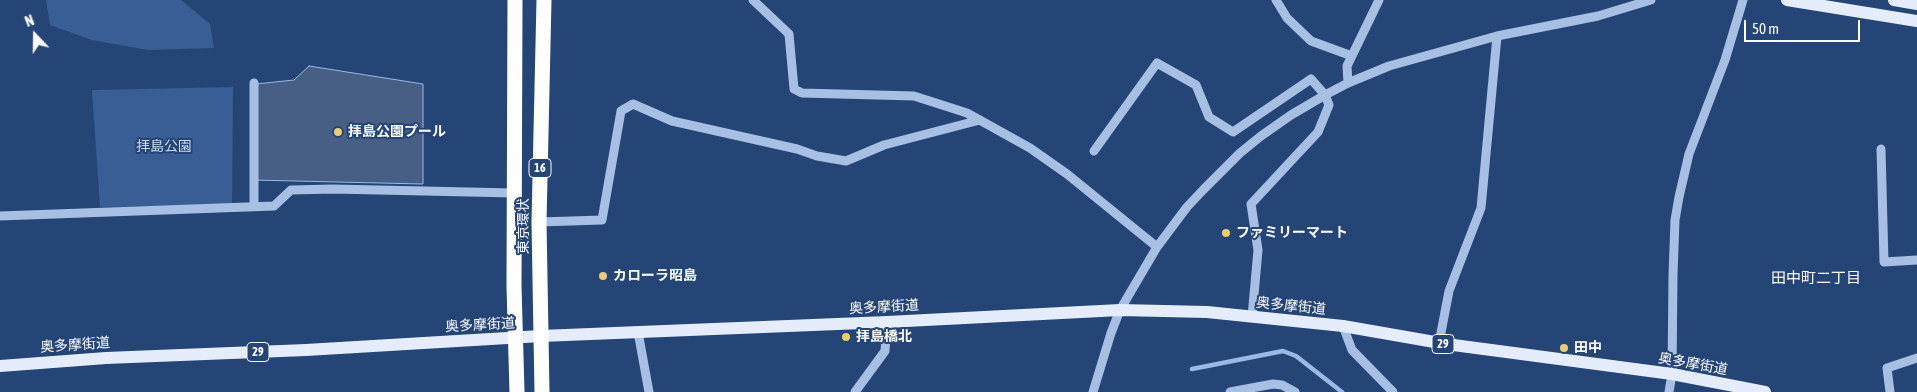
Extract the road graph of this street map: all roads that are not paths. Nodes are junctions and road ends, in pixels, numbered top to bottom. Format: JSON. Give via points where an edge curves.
{"nodes":[{"id":1,"x":515,"y":0,"type":"edge"},
{"id":2,"x":544,"y":0,"type":"edge"},
{"id":3,"x":753,"y":0,"type":"edge"},
{"id":4,"x":1276,"y":0,"type":"edge"},
{"id":5,"x":1379,"y":0,"type":"edge"},
{"id":6,"x":1651,"y":0,"type":"edge"},
{"id":7,"x":1743,"y":0,"type":"edge"},
{"id":8,"x":1787,"y":0,"type":"edge"},
{"id":9,"x":1894,"y":0,"type":"edge"},
{"id":10,"x":1917,"y":4,"type":"edge"},
{"id":11,"x":1917,"y":21,"type":"edge"},
{"id":12,"x":1498,"y":36,"type":"junction"},
{"id":13,"x":1352,"y":56,"type":"junction"},
{"id":14,"x":254,"y":83,"type":"dead end"},
{"id":15,"x":1348,"y":83,"type":"junction"},
{"id":16,"x":1325,"y":95,"type":"junction"},
{"id":17,"x":980,"y":120,"type":"junction"},
{"id":18,"x":1881,"y":149,"type":"dead end"},
{"id":19,"x":1094,"y":151,"type":"dead end"},
{"id":20,"x":514,"y":193,"type":"junction"},
{"id":21,"x":254,"y":206,"type":"junction"},
{"id":22,"x":0,"y":216,"type":"edge"},
{"id":23,"x":540,"y":222,"type":"junction"},
{"id":24,"x":1157,"y":247,"type":"junction"},
{"id":25,"x":1917,"y":260,"type":"edge"},
{"id":26,"x":1120,"y":310,"type":"junction"},
{"id":27,"x":1252,"y":317,"type":"junction"},
{"id":28,"x":887,"y":322,"type":"junction"},
{"id":29,"x":1343,"y":326,"type":"junction"},
{"id":30,"x":638,"y":332,"type":"junction"},
{"id":31,"x":540,"y":336,"type":"junction"},
{"id":32,"x":516,"y":338,"type":"junction"},
{"id":33,"x":1440,"y":343,"type":"junction"},
{"id":34,"x":1917,"y":358,"type":"edge"},
{"id":35,"x":0,"y":366,"type":"edge"},
{"id":36,"x":1672,"y":374,"type":"junction"},
{"id":37,"x":517,"y":392,"type":"edge"},
{"id":38,"x":542,"y":392,"type":"edge"},
{"id":39,"x":649,"y":392,"type":"edge"},
{"id":40,"x":855,"y":392,"type":"edge"},
{"id":41,"x":1094,"y":392,"type":"edge"},
{"id":42,"x":1230,"y":392,"type":"edge"},
{"id":43,"x":1295,"y":392,"type":"edge"},
{"id":44,"x":1393,"y":392,"type":"edge"},
{"id":45,"x":1669,"y":392,"type":"edge"},
{"id":46,"x":1765,"y":392,"type":"edge"},
{"id":47,"x":1890,"y":392,"type":"edge"}],
"edges":[{"from":1,"to":20,"type":"highway","name":"東京環状","number":"16"},
{"from":2,"to":23,"type":"highway","name":"東京環状","number":"16"},
{"from":3,"to":17,"type":"street","via":[[789,34],[794,89],[802,93],[914,96]]},
{"from":4,"to":13,"type":"street","via":[[1287,18],[1312,41]]},
{"from":5,"to":13,"type":"street"},
{"from":6,"to":12,"type":"street","via":[[1598,16]]},
{"from":7,"to":36,"type":"street","via":[[1725,60],[1689,154],[1679,196],[1673,275]]},
{"from":8,"to":11,"type":"main road"},
{"from":9,"to":10,"type":"main road"},
{"from":12,"to":15,"type":"street","via":[[1407,60]]},
{"from":12,"to":33,"type":"street","via":[[1481,208],[1449,292]]},
{"from":13,"to":15,"type":"street","via":[[1347,66]]},
{"from":14,"to":21,"type":"street"},
{"from":15,"to":16,"type":"street"},
{"from":16,"to":19,"type":"street","via":[[1311,79],[1233,132],[1209,117],[1196,85],[1156,63]]},
{"from":16,"to":24,"type":"street","via":[[1291,115],[1240,153],[1188,207]]},
{"from":16,"to":27,"type":"street","via":[[1329,105],[1318,132],[1250,204],[1258,250]]},
{"from":17,"to":23,"type":"street","via":[[884,145],[846,161],[672,121],[633,104],[621,111],[602,220]]},
{"from":17,"to":24,"type":"street","via":[[1030,148],[1067,174]]},
{"from":18,"to":25,"type":"street","via":[[1884,262]]},
{"from":20,"to":21,"type":"street","via":[[291,190],[274,206]]},
{"from":20,"to":32,"type":"highway","name":"東京環状","number":"16"},
{"from":21,"to":22,"type":"street"},
{"from":23,"to":31,"type":"highway","name":"東京環状","number":"16"},
{"from":24,"to":26,"type":"street"},
{"from":26,"to":27,"type":"main road","name":"奥多摩街道","number":"29","via":[[1207,312]]},
{"from":26,"to":28,"type":"main road","name":"奥多摩街道","number":"29"},
{"from":26,"to":41,"type":"street"},
{"from":27,"to":29,"type":"main road","name":"奥多摩街道","number":"29"},
{"from":28,"to":30,"type":"main road","name":"奥多摩街道","number":"29"},
{"from":28,"to":40,"type":"street","via":[[885,351]]},
{"from":29,"to":33,"type":"main road","name":"奥多摩街道","number":"29"},
{"from":29,"to":44,"type":"street","via":[[1352,350]]},
{"from":30,"to":31,"type":"main road","name":"奥多摩街道","number":"29"},
{"from":30,"to":39,"type":"street"},
{"from":31,"to":32,"type":"main road","name":"奥多摩街道","number":"29"},
{"from":31,"to":38,"type":"highway","name":"東京環状","number":"16"},
{"from":32,"to":35,"type":"main road","name":"奥多摩街道","number":"29"},
{"from":32,"to":37,"type":"highway","name":"東京環状","number":"16"},
{"from":33,"to":36,"type":"main road","name":"奥多摩街道","number":"29"},
{"from":34,"to":47,"type":"street","via":[[1887,368]]},
{"from":36,"to":45,"type":"street"},
{"from":36,"to":46,"type":"main road","name":"奥多摩街道","number":"29"},
{"from":42,"to":43,"type":"street","via":[[1273,384]]}]}
